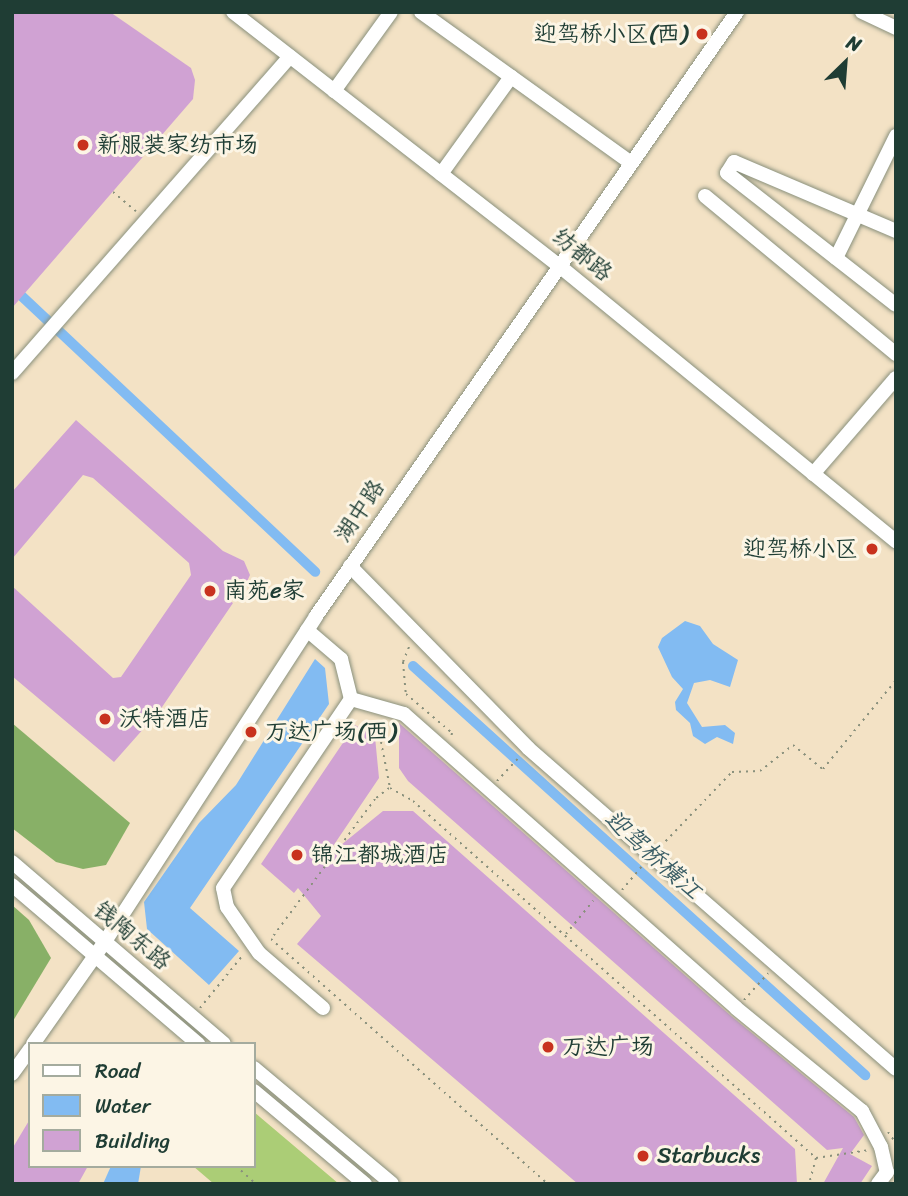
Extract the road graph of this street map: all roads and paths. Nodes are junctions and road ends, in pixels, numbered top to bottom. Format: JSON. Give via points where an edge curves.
{"nodes":[{"id":1,"x":233,"y":12,"type":"edge"},
{"id":2,"x":391,"y":12,"type":"edge"},
{"id":3,"x":421,"y":12,"type":"edge"},
{"id":4,"x":737,"y":12,"type":"edge"},
{"id":5,"x":862,"y":12,"type":"edge"},
{"id":6,"x":896,"y":28,"type":"edge"},
{"id":7,"x":290,"y":57,"type":"junction"},
{"id":8,"x":511,"y":77,"type":"junction"},
{"id":9,"x":334,"y":90,"type":"junction"},
{"id":10,"x":896,"y":136,"type":"edge"},
{"id":11,"x":630,"y":162,"type":"junction"},
{"id":12,"x":441,"y":174,"type":"junction"},
{"id":13,"x":113,"y":192,"type":"dead end"},
{"id":14,"x":705,"y":196,"type":"dead end"},
{"id":15,"x":857,"y":217,"type":"junction"},
{"id":16,"x":146,"y":220,"type":"junction"},
{"id":17,"x":896,"y":231,"type":"edge"},
{"id":18,"x":836,"y":258,"type":"junction"},
{"id":19,"x":557,"y":264,"type":"junction"},
{"id":20,"x":896,"y":305,"type":"edge"},
{"id":21,"x":896,"y":354,"type":"edge"},
{"id":22,"x":12,"y":373,"type":"edge"},
{"id":23,"x":896,"y":378,"type":"edge"},
{"id":24,"x":813,"y":474,"type":"junction"},
{"id":25,"x":896,"y":541,"type":"edge"},
{"id":26,"x":350,"y":566,"type":"junction"},
{"id":27,"x":307,"y":630,"type":"junction"},
{"id":28,"x":407,"y":651,"type":"dead end"},
{"id":29,"x":896,"y":680,"type":"edge"},
{"id":30,"x":351,"y":699,"type":"junction"},
{"id":31,"x":374,"y":707,"type":"junction"},
{"id":32,"x":450,"y":755,"type":"junction"},
{"id":33,"x":521,"y":755,"type":"dead end"},
{"id":34,"x":501,"y":777,"type":"dead end"},
{"id":35,"x":390,"y":788,"type":"junction"},
{"id":36,"x":652,"y":853,"type":"junction"},
{"id":37,"x":12,"y":862,"type":"edge"},
{"id":38,"x":12,"y":885,"type":"edge"},
{"id":39,"x":623,"y":888,"type":"dead end"},
{"id":40,"x":603,"y":889,"type":"junction"},
{"id":41,"x":565,"y":935,"type":"junction"},
{"id":42,"x":104,"y":943,"type":"junction"},
{"id":43,"x":252,"y":943,"type":"junction"},
{"id":44,"x":93,"y":956,"type":"junction"},
{"id":45,"x":776,"y":964,"type":"junction"},
{"id":46,"x":745,"y":998,"type":"dead end"},
{"id":47,"x":323,"y":1008,"type":"dead end"},
{"id":48,"x":189,"y":1014,"type":"junction"},
{"id":49,"x":34,"y":1042,"type":"edge"},
{"id":50,"x":196,"y":1042,"type":"edge"},
{"id":51,"x":222,"y":1042,"type":"edge"},
{"id":52,"x":28,"y":1052,"type":"edge"},
{"id":53,"x":896,"y":1069,"type":"edge"},
{"id":54,"x":256,"y":1070,"type":"edge"},
{"id":55,"x":12,"y":1074,"type":"edge"},
{"id":56,"x":256,"y":1093,"type":"edge"},
{"id":57,"x":881,"y":1147,"type":"junction"},
{"id":58,"x":817,"y":1158,"type":"junction"},
{"id":59,"x":238,"y":1168,"type":"edge"},
{"id":60,"x":887,"y":1178,"type":"edge"},
{"id":61,"x":256,"y":1184,"type":"edge"},
{"id":62,"x":365,"y":1184,"type":"edge"},
{"id":63,"x":391,"y":1184,"type":"edge"},
{"id":64,"x":548,"y":1184,"type":"edge"},
{"id":65,"x":809,"y":1184,"type":"edge"}],
"edges":[{"from":1,"to":7,"type":"street","name":"纺都路"},
{"from":2,"to":9,"type":"street"},
{"from":3,"to":8,"type":"street"},
{"from":4,"to":11,"type":"street","name":"湖中路"},
{"from":5,"to":6,"type":"street"},
{"from":7,"to":9,"type":"street","name":"纺都路"},
{"from":7,"to":16,"type":"street"},
{"from":8,"to":11,"type":"street"},
{"from":8,"to":12,"type":"street"},
{"from":9,"to":12,"type":"street","name":"纺都路"},
{"from":10,"to":15,"type":"street"},
{"from":11,"to":19,"type":"street","name":"湖中路"},
{"from":12,"to":19,"type":"street","name":"纺都路"},
{"from":13,"to":16,"type":"path"},
{"from":14,"to":21,"type":"street"},
{"from":15,"to":17,"type":"street"},
{"from":15,"to":18,"type":"street"},
{"from":15,"to":18,"type":"street","via":[[734,162],[727,173]]},
{"from":16,"to":22,"type":"street"},
{"from":18,"to":20,"type":"street"},
{"from":19,"to":24,"type":"street","name":"纺都路"},
{"from":19,"to":26,"type":"street","name":"湖中路"},
{"from":23,"to":24,"type":"street"},
{"from":24,"to":25,"type":"street","name":"纺都路"},
{"from":26,"to":27,"type":"street","name":"湖中路"},
{"from":26,"to":36,"type":"street","via":[[528,748]]},
{"from":27,"to":30,"type":"street","via":[[341,659]]},
{"from":27,"to":42,"type":"street","name":"湖中路"},
{"from":28,"to":32,"type":"path","via":[[403,662],[406,694],[452,733]]},
{"from":29,"to":36,"type":"path","via":[[823,769],[793,745],[760,771],[732,772]]},
{"from":30,"to":31,"type":"street"},
{"from":30,"to":43,"type":"street","via":[[223,888],[227,906]]},
{"from":31,"to":32,"type":"street","via":[[404,714]]},
{"from":31,"to":35,"type":"path"},
{"from":32,"to":40,"type":"street"},
{"from":33,"to":34,"type":"path"},
{"from":35,"to":41,"type":"path","via":[[413,801]]},
{"from":35,"to":64,"type":"path","via":[[375,799],[271,939]]},
{"from":36,"to":39,"type":"path"},
{"from":36,"to":45,"type":"street"},
{"from":37,"to":42,"type":"street","name":"钱陶东路"},
{"from":38,"to":44,"type":"street","name":"钱陶东路"},
{"from":40,"to":41,"type":"path"},
{"from":40,"to":57,"type":"street","via":[[736,1008],[862,1111]]},
{"from":41,"to":58,"type":"path"},
{"from":42,"to":44,"type":"street","name":"湖中路"},
{"from":42,"to":48,"type":"street","name":"钱陶东路"},
{"from":43,"to":47,"type":"street"},
{"from":43,"to":48,"type":"path"},
{"from":44,"to":49,"type":"street","name":"湖中路"},
{"from":44,"to":50,"type":"street","name":"钱陶东路"},
{"from":45,"to":46,"type":"path"},
{"from":45,"to":53,"type":"street"},
{"from":48,"to":51,"type":"street","name":"钱陶东路"},
{"from":52,"to":55,"type":"street"},
{"from":54,"to":63,"type":"street"},
{"from":56,"to":62,"type":"street"},
{"from":57,"to":58,"type":"path"},
{"from":57,"to":60,"type":"street"},
{"from":58,"to":65,"type":"path"},
{"from":59,"to":61,"type":"path"}]}
